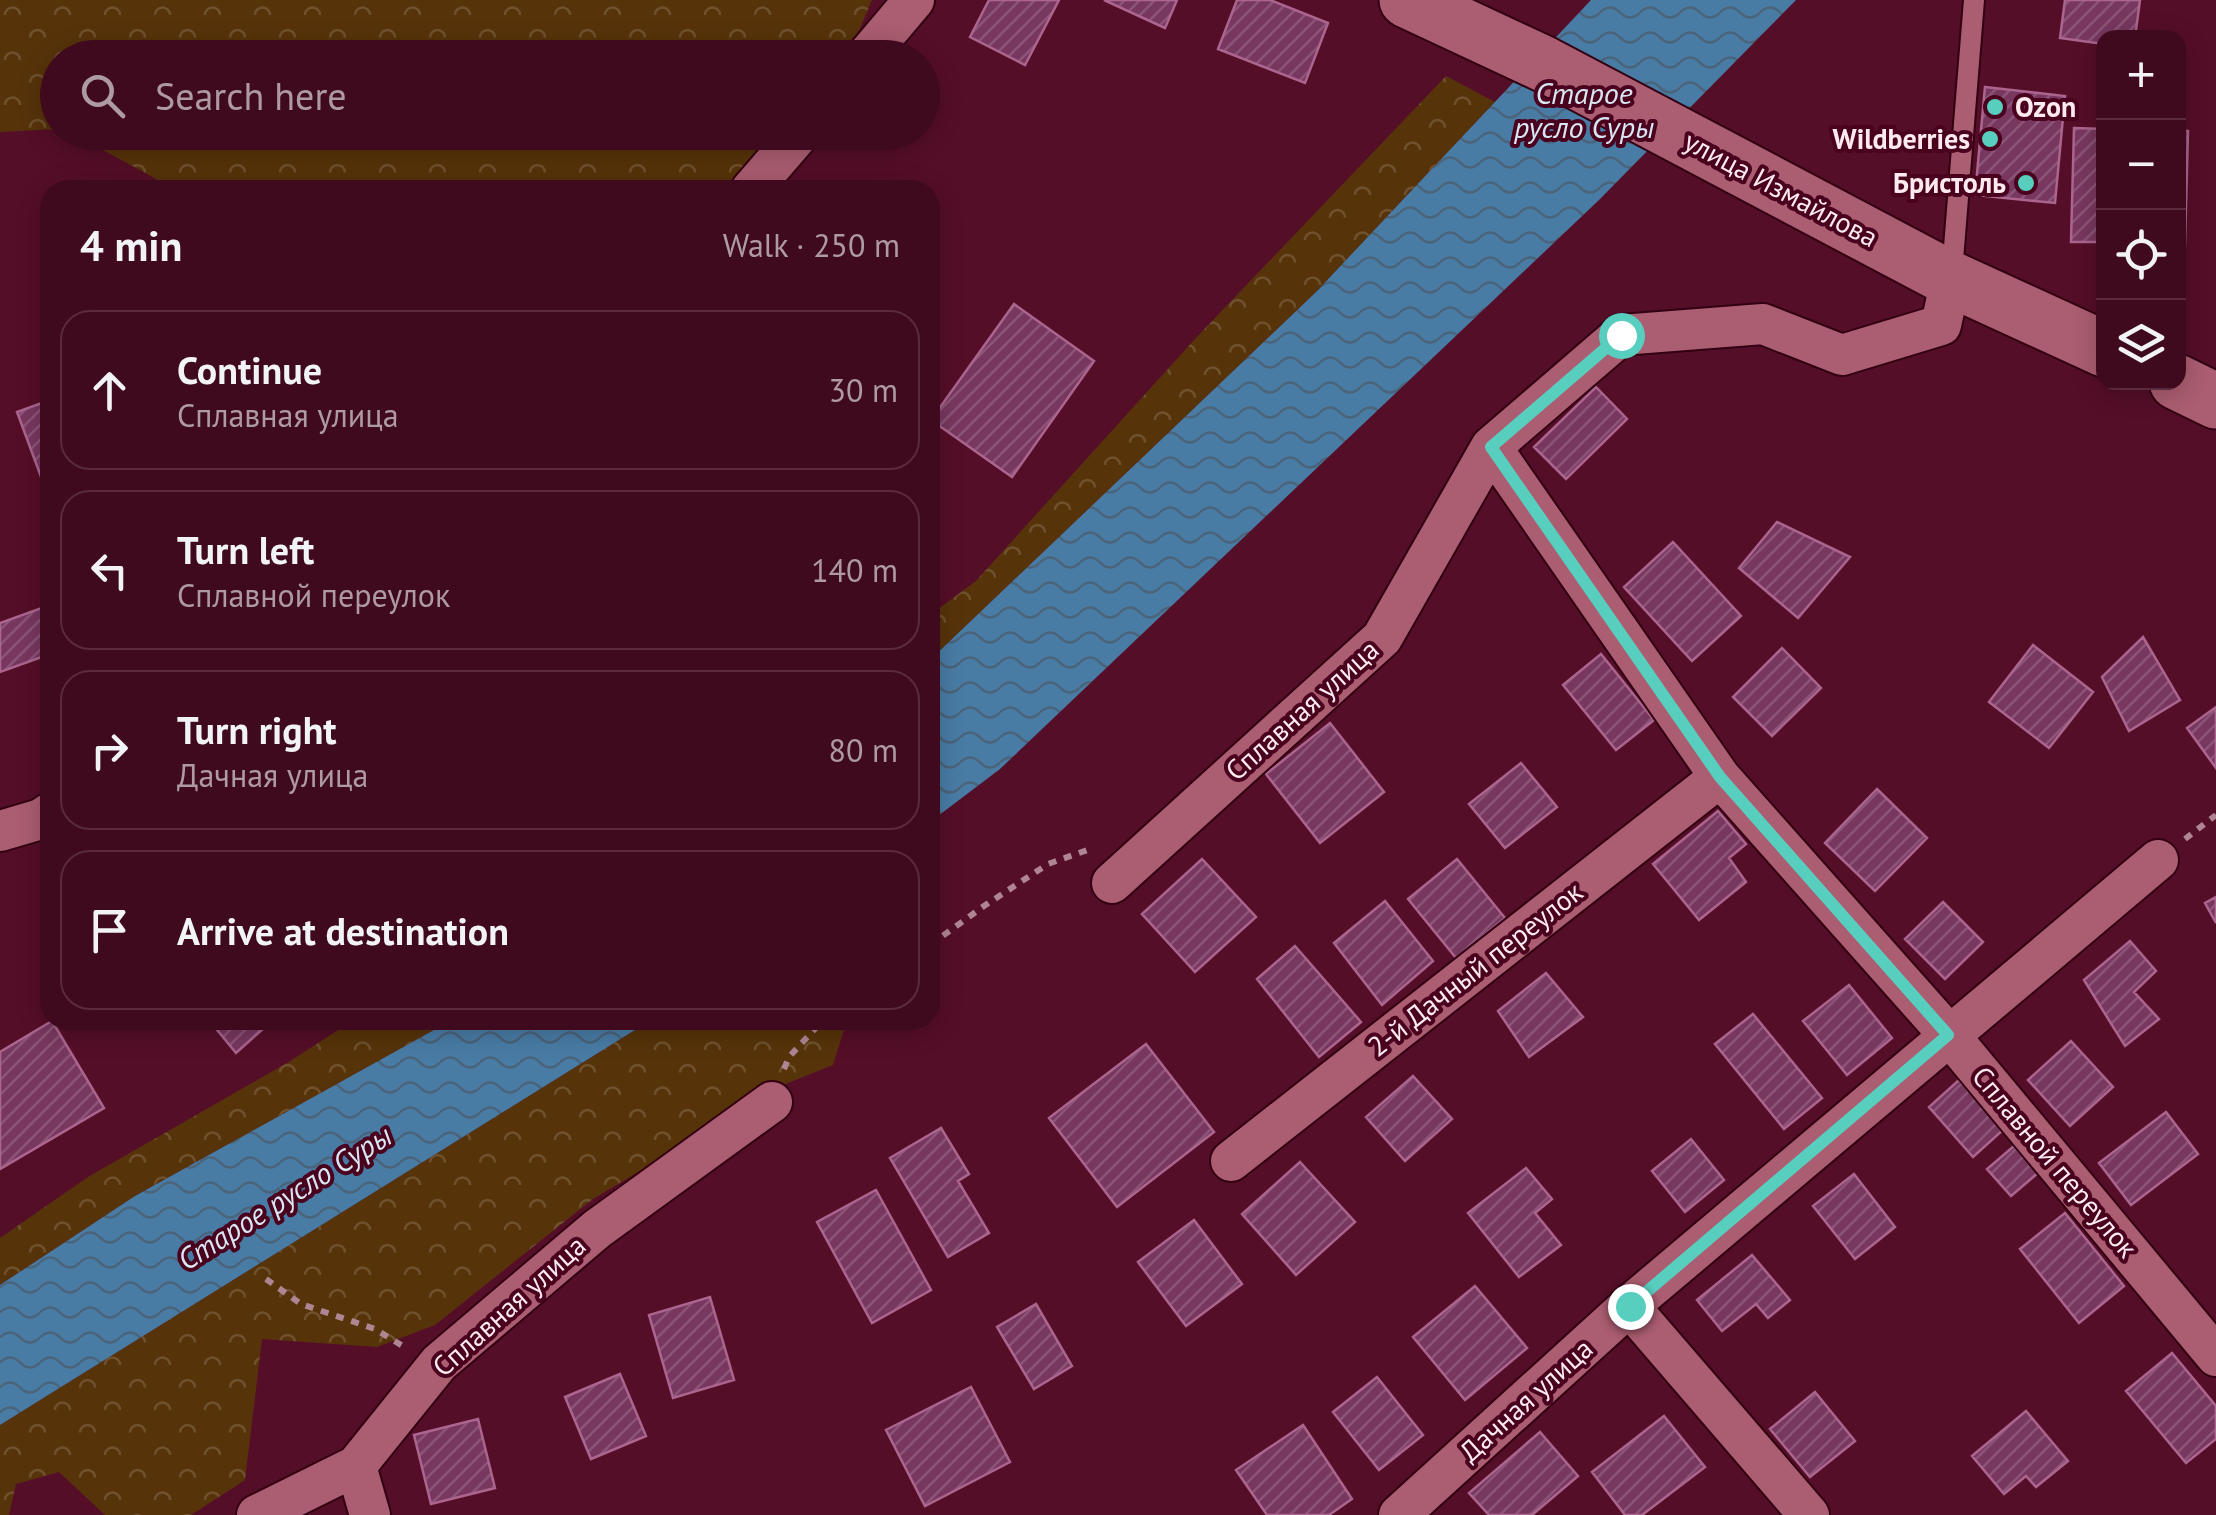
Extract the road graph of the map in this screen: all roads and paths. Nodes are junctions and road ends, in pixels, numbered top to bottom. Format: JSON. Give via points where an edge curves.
{"nodes":[{"id":1,"x":914,"y":0,"type":"edge"},
{"id":2,"x":1407,"y":0,"type":"edge"},
{"id":3,"x":1974,"y":0,"type":"edge"},
{"id":4,"x":880,"y":40,"type":"edge"},
{"id":5,"x":786,"y":150,"type":"edge"},
{"id":6,"x":760,"y":180,"type":"edge"},
{"id":7,"x":1951,"y":279,"type":"junction"},
{"id":8,"x":2096,"y":345,"type":"edge"},
{"id":9,"x":1491,"y":447,"type":"junction"},
{"id":10,"x":1720,"y":777,"type":"junction"},
{"id":11,"x":40,"y":818,"type":"edge"},
{"id":12,"x":2,"y":823,"type":"edge"},
{"id":13,"x":1100,"y":845,"type":"dead end"},
{"id":14,"x":2158,"y":860,"type":"dead end"},
{"id":15,"x":1112,"y":883,"type":"dead end"},
{"id":16,"x":940,"y":938,"type":"edge"},
{"id":17,"x":814,"y":1030,"type":"edge"},
{"id":18,"x":1948,"y":1035,"type":"junction"},
{"id":19,"x":772,"y":1102,"type":"joint"},
{"id":20,"x":1231,"y":1161,"type":"dead end"},
{"id":21,"x":266,"y":1279,"type":"dead end"},
{"id":22,"x":1630,"y":1306,"type":"junction"},
{"id":23,"x":2216,"y":1356,"type":"edge"},
{"id":24,"x":439,"y":1363,"type":"junction"},
{"id":25,"x":356,"y":1466,"type":"junction"},
{"id":26,"x":257,"y":1515,"type":"edge"},
{"id":27,"x":370,"y":1515,"type":"edge"},
{"id":28,"x":1400,"y":1515,"type":"edge"},
{"id":29,"x":1809,"y":1515,"type":"edge"}],
"edges":[{"from":1,"to":4,"type":"street"},
{"from":2,"to":7,"type":"main road","name":"улица Измайлова","via":[[1544,64]]},
{"from":3,"to":7,"type":"lane","name":"Сплавная улица"},
{"from":5,"to":6,"type":"street"},
{"from":7,"to":8,"type":"main road","name":"улица Измайлова"},
{"from":7,"to":9,"type":"street","name":"Сплавная улица","via":[[1940,325],[1842,354],[1763,324],[1621,335]]},
{"from":9,"to":10,"type":"street","name":"Сплавной переулок"},
{"from":9,"to":15,"type":"street","name":"Сплавная улица","via":[[1382,638]]},
{"from":10,"to":18,"type":"street","name":"Сплавной переулок"},
{"from":10,"to":20,"type":"street","name":"2-й Дачный переулок"},
{"from":11,"to":12,"type":"street"},
{"from":13,"to":16,"type":"path","via":[[1048,864]]},
{"from":14,"to":18,"type":"street","name":"Дачная улица"},
{"from":17,"to":19,"type":"path","via":[[789,1057]]},
{"from":18,"to":22,"type":"street","name":"Дачная улица"},
{"from":18,"to":23,"type":"street","name":"Сплавной переулок"},
{"from":19,"to":24,"type":"street","name":"Сплавная улица","via":[[596,1229]]},
{"from":21,"to":24,"type":"path","via":[[302,1304],[375,1329]]},
{"from":22,"to":28,"type":"street","name":"Дачная улица"},
{"from":22,"to":29,"type":"street"},
{"from":24,"to":25,"type":"street","name":"Сплавная улица"},
{"from":25,"to":26,"type":"street","name":"Сплавная улица"},
{"from":25,"to":27,"type":"street"}]}
